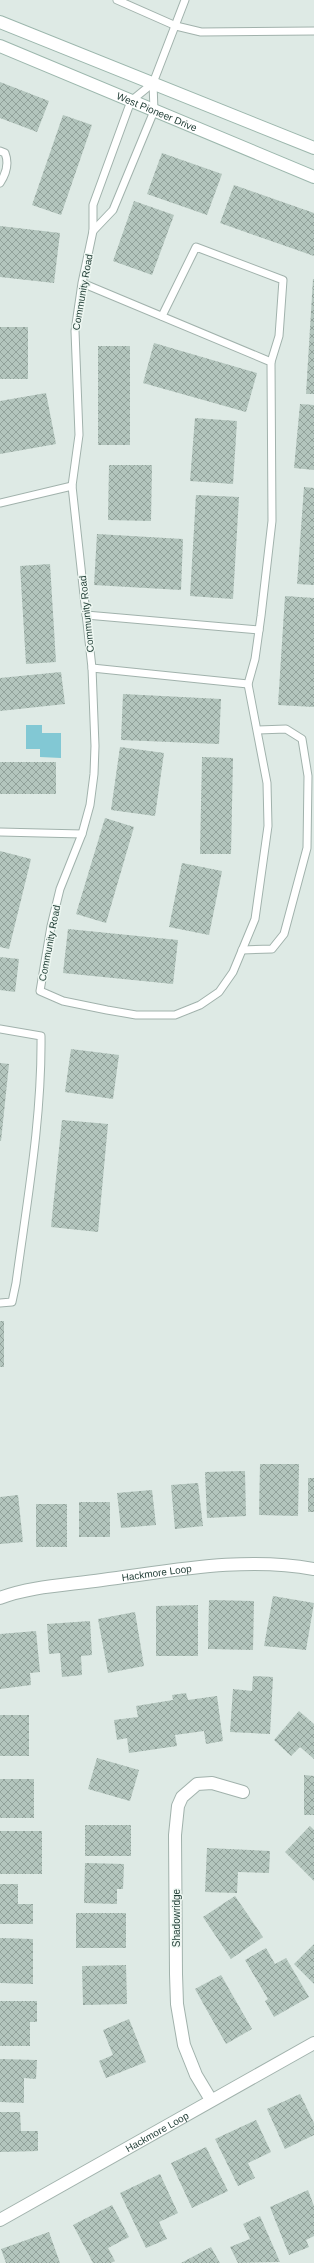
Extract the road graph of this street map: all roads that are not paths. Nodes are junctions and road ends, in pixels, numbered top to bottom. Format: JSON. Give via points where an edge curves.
{"nodes":[{"id":1,"x":117,"y":0,"type":"edge"},
{"id":2,"x":185,"y":0,"type":"edge"},
{"id":3,"x":0,"y":22,"type":"edge"},
{"id":4,"x":176,"y":26,"type":"junction"},
{"id":5,"x":314,"y":31,"type":"edge"},
{"id":6,"x":0,"y":46,"type":"edge"},
{"id":7,"x":154,"y":83,"type":"junction"},
{"id":8,"x":131,"y":101,"type":"junction"},
{"id":9,"x":154,"y":111,"type":"junction"},
{"id":10,"x":314,"y":148,"type":"edge"},
{"id":11,"x":0,"y":151,"type":"edge"},
{"id":12,"x":314,"y":177,"type":"edge"},
{"id":13,"x":0,"y":183,"type":"edge"},
{"id":14,"x":94,"y":231,"type":"junction"},
{"id":15,"x":82,"y":283,"type":"junction"},
{"id":16,"x":162,"y":316,"type":"junction"},
{"id":17,"x":270,"y":362,"type":"junction"},
{"id":18,"x":72,"y":486,"type":"junction"},
{"id":19,"x":0,"y":502,"type":"edge"},
{"id":20,"x":86,"y":615,"type":"junction"},
{"id":21,"x":259,"y":630,"type":"junction"},
{"id":22,"x":92,"y":668,"type":"junction"},
{"id":23,"x":248,"y":684,"type":"junction"},
{"id":24,"x":258,"y":730,"type":"junction"},
{"id":25,"x":0,"y":832,"type":"edge"},
{"id":26,"x":82,"y":834,"type":"junction"},
{"id":27,"x":242,"y":950,"type":"junction"},
{"id":28,"x":0,"y":1029,"type":"edge"},
{"id":29,"x":0,"y":1303,"type":"edge"},
{"id":30,"x":314,"y":1569,"type":"edge"},
{"id":31,"x":0,"y":1598,"type":"edge"},
{"id":32,"x":243,"y":1792,"type":"dead end"},
{"id":33,"x":314,"y":2043,"type":"edge"},
{"id":34,"x":211,"y":2100,"type":"junction"},
{"id":35,"x":0,"y":2220,"type":"edge"}],
"edges":[{"from":1,"to":4,"type":"lane"},
{"from":2,"to":4,"type":"lane"},
{"from":3,"to":7,"type":"street"},
{"from":4,"to":5,"type":"lane","via":[[201,32]]},
{"from":4,"to":7,"type":"lane"},
{"from":6,"to":8,"type":"street","name":"West Pioneer Drive"},
{"from":7,"to":8,"type":"lane"},
{"from":7,"to":9,"type":"lane","name":"Community Road"},
{"from":7,"to":10,"type":"street"},
{"from":8,"to":9,"type":"street","name":"West Pioneer Drive"},
{"from":8,"to":14,"type":"lane","name":"Community Road","via":[[93,205]]},
{"from":9,"to":12,"type":"street","name":"West Pioneer Drive"},
{"from":9,"to":14,"type":"lane","name":"Community Road","via":[[113,210]]},
{"from":11,"to":13,"type":"lane","via":[[5,153],[8,160],[4,178]]},
{"from":14,"to":15,"type":"lane","name":"Community Road"},
{"from":15,"to":16,"type":"lane"},
{"from":15,"to":18,"type":"lane","name":"Community Road","via":[[74,331],[79,435]]},
{"from":16,"to":17,"type":"lane"},
{"from":16,"to":17,"type":"lane","via":[[196,248],[282,280],[279,336]]},
{"from":17,"to":21,"type":"lane","via":[[272,521]]},
{"from":18,"to":19,"type":"lane"},
{"from":18,"to":20,"type":"lane","name":"Community Road"},
{"from":20,"to":21,"type":"lane"},
{"from":20,"to":22,"type":"lane","name":"Community Road"},
{"from":21,"to":23,"type":"lane"},
{"from":22,"to":23,"type":"lane"},
{"from":22,"to":26,"type":"lane","name":"Community Road","via":[[94,774],[90,805]]},
{"from":23,"to":24,"type":"lane"},
{"from":24,"to":27,"type":"lane","via":[[267,783],[268,826],[255,919]]},
{"from":24,"to":27,"type":"lane","via":[[286,729],[302,739],[308,776],[307,848],[284,934],[272,949]]},
{"from":25,"to":26,"type":"lane"},
{"from":26,"to":27,"type":"lane","name":"Community Road","via":[[60,890],[40,992],[62,1001],[136,1015],[175,1015],[200,1005],[219,992],[233,972]]},
{"from":28,"to":29,"type":"lane","via":[[41,1036],[38,1117],[16,1283],[12,1302]]},
{"from":30,"to":31,"type":"street","name":"Hackmore Loop","via":[[280,1564],[197,1568],[41,1588]]},
{"from":32,"to":34,"type":"street","name":"Shadowridge","via":[[212,1783],[197,1784],[182,1798],[178,1806],[175,1836],[177,2004],[184,2045],[196,2075]]},
{"from":33,"to":34,"type":"street","name":"Hackmore Loop"},
{"from":34,"to":35,"type":"street","name":"Hackmore Loop"}]}
